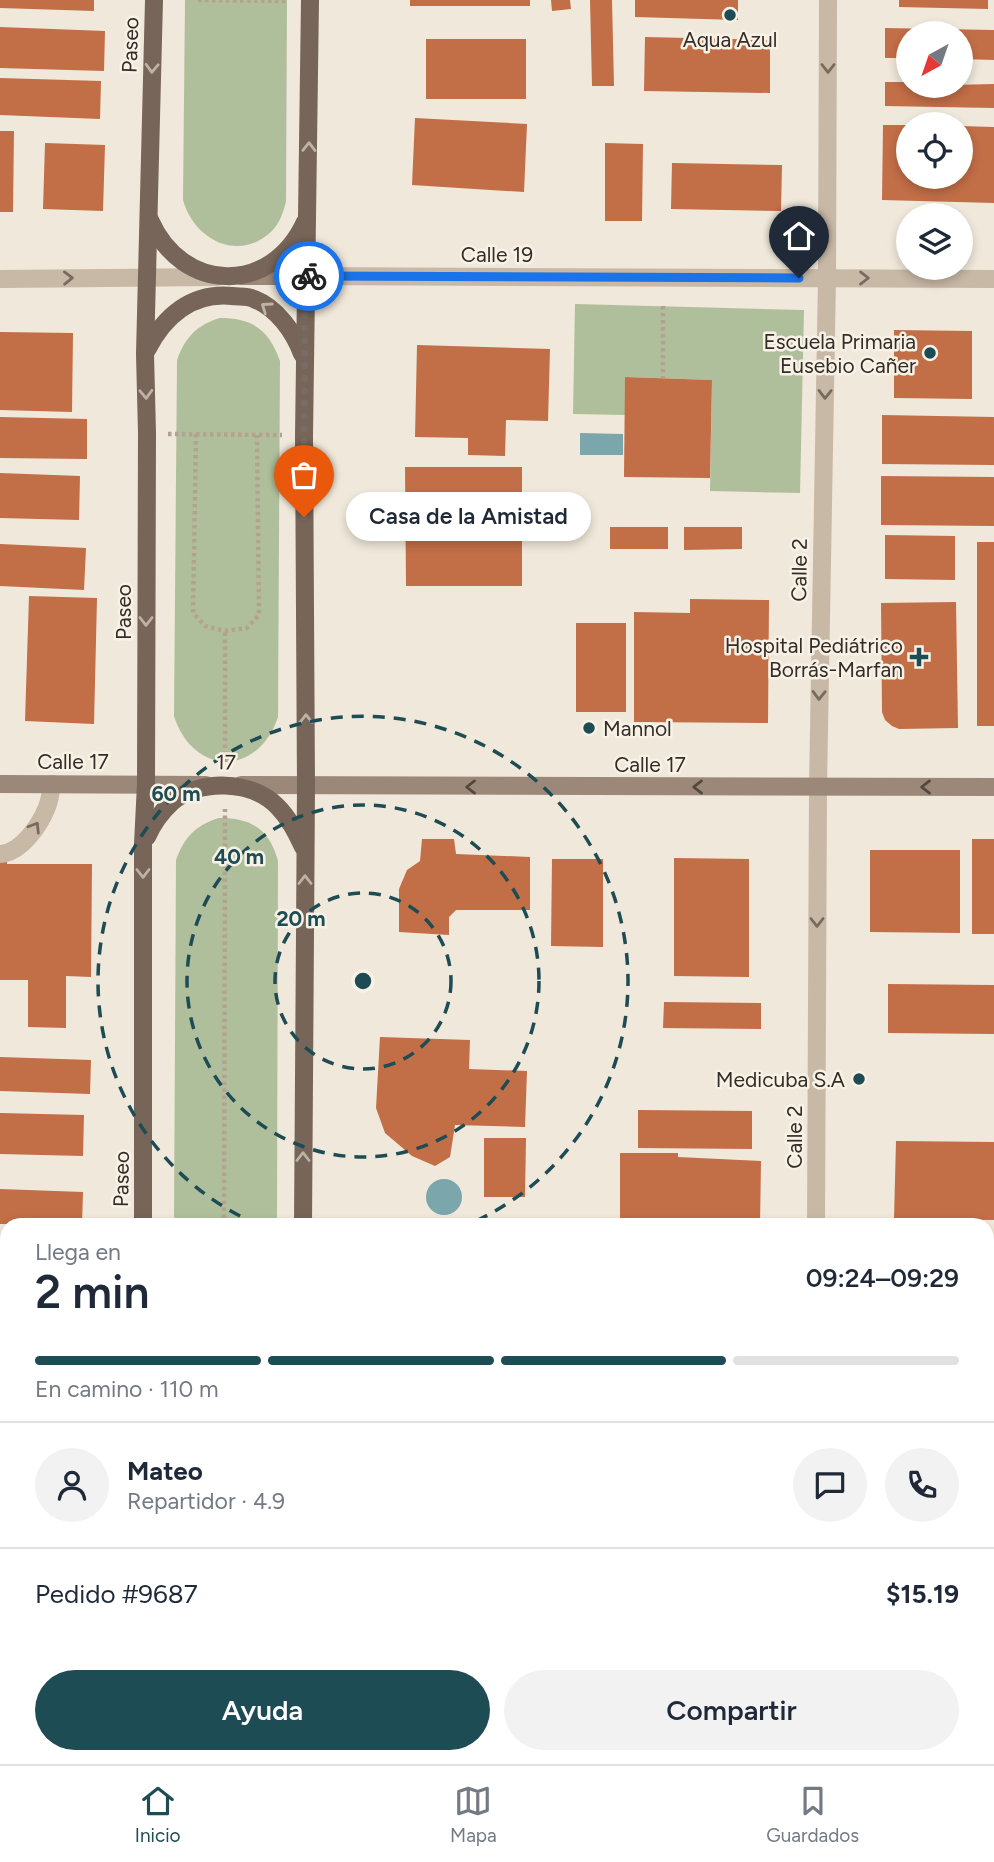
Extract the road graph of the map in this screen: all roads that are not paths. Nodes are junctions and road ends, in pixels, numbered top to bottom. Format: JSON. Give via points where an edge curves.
{"nodes":[{"id":1,"x":154,"y":0,"type":"edge"},
{"id":2,"x":828,"y":0,"type":"edge"},
{"id":3,"x":310,"y":1,"type":"edge"},
{"id":4,"x":148,"y":213,"type":"junction"},
{"id":5,"x":308,"y":215,"type":"junction"},
{"id":6,"x":148,"y":276,"type":"junction"},
{"id":7,"x":227,"y":276,"type":"junction"},
{"id":8,"x":305,"y":276,"type":"junction"},
{"id":9,"x":827,"y":278,"type":"junction"},
{"id":10,"x":0,"y":279,"type":"edge"},
{"id":11,"x":994,"y":279,"type":"edge"},
{"id":12,"x":145,"y":355,"type":"junction"},
{"id":13,"x":305,"y":361,"type":"junction"},
{"id":14,"x":0,"y":784,"type":"edge"},
{"id":15,"x":52,"y":784,"type":"junction"},
{"id":16,"x":146,"y":784,"type":"junction"},
{"id":17,"x":225,"y":785,"type":"junction"},
{"id":18,"x":306,"y":787,"type":"junction"},
{"id":19,"x":818,"y":787,"type":"junction"},
{"id":20,"x":994,"y":787,"type":"edge"},
{"id":21,"x":143,"y":844,"type":"junction"},
{"id":22,"x":0,"y":854,"type":"edge"},
{"id":23,"x":306,"y":854,"type":"junction"},
{"id":24,"x":143,"y":1218,"type":"edge"},
{"id":25,"x":303,"y":1218,"type":"edge"},
{"id":26,"x":816,"y":1218,"type":"edge"}],
"edges":[{"from":1,"to":4,"type":"main road","name":"Paseo","one_way":true},
{"from":2,"to":9,"type":"street","name":"Calle 2","one_way":true},
{"from":5,"to":3,"type":"main road","one_way":true},
{"from":4,"to":6,"type":"main road","name":"Paseo"},
{"from":4,"to":7,"type":"main road","via":[[158,238],[177,259],[201,272]]},
{"from":5,"to":7,"type":"main road","via":[[297,240],[279,260],[254,272]]},
{"from":5,"to":8,"type":"main road"},
{"from":6,"to":7,"type":"street","name":"Calle 19"},
{"from":10,"to":6,"type":"street","name":"Calle 19","one_way":true},
{"from":6,"to":12,"type":"main road","name":"Paseo"},
{"from":7,"to":8,"type":"street","name":"Calle 19"},
{"from":8,"to":9,"type":"street","name":"Calle 19"},
{"from":8,"to":13,"type":"main road"},
{"from":9,"to":11,"type":"street","name":"Calle 19","one_way":true},
{"from":9,"to":19,"type":"street","name":"Calle 2","one_way":true},
{"from":13,"to":12,"type":"main road","one_way":true,"via":[[295,336],[277,315],[253,298],[227,296],[200,299],[176,311],[157,330]]},
{"from":12,"to":16,"type":"main road","name":"Paseo","one_way":true},
{"from":18,"to":13,"type":"main road","one_way":true},
{"from":14,"to":15,"type":"street","name":"Calle 17"},
{"from":15,"to":16,"type":"street","name":"Calle 17"},
{"from":22,"to":15,"type":"street","one_way":true,"via":[[29,837],[47,807]]},
{"from":16,"to":17,"type":"street","name":"17"},
{"from":16,"to":21,"type":"main road","name":"Paseo"},
{"from":17,"to":18,"type":"street","name":"17"},
{"from":17,"to":21,"type":"main road","via":[[174,800],[155,820]]},
{"from":17,"to":23,"type":"main road","via":[[252,791],[276,804],[293,825]]},
{"from":19,"to":18,"type":"street","name":"Calle 17","one_way":true},
{"from":18,"to":23,"type":"main road"},
{"from":20,"to":19,"type":"street","name":"Calle 17","one_way":true},
{"from":19,"to":26,"type":"street","name":"Calle 2","one_way":true},
{"from":21,"to":24,"type":"main road","name":"Paseo","one_way":true},
{"from":25,"to":23,"type":"main road","one_way":true}]}
